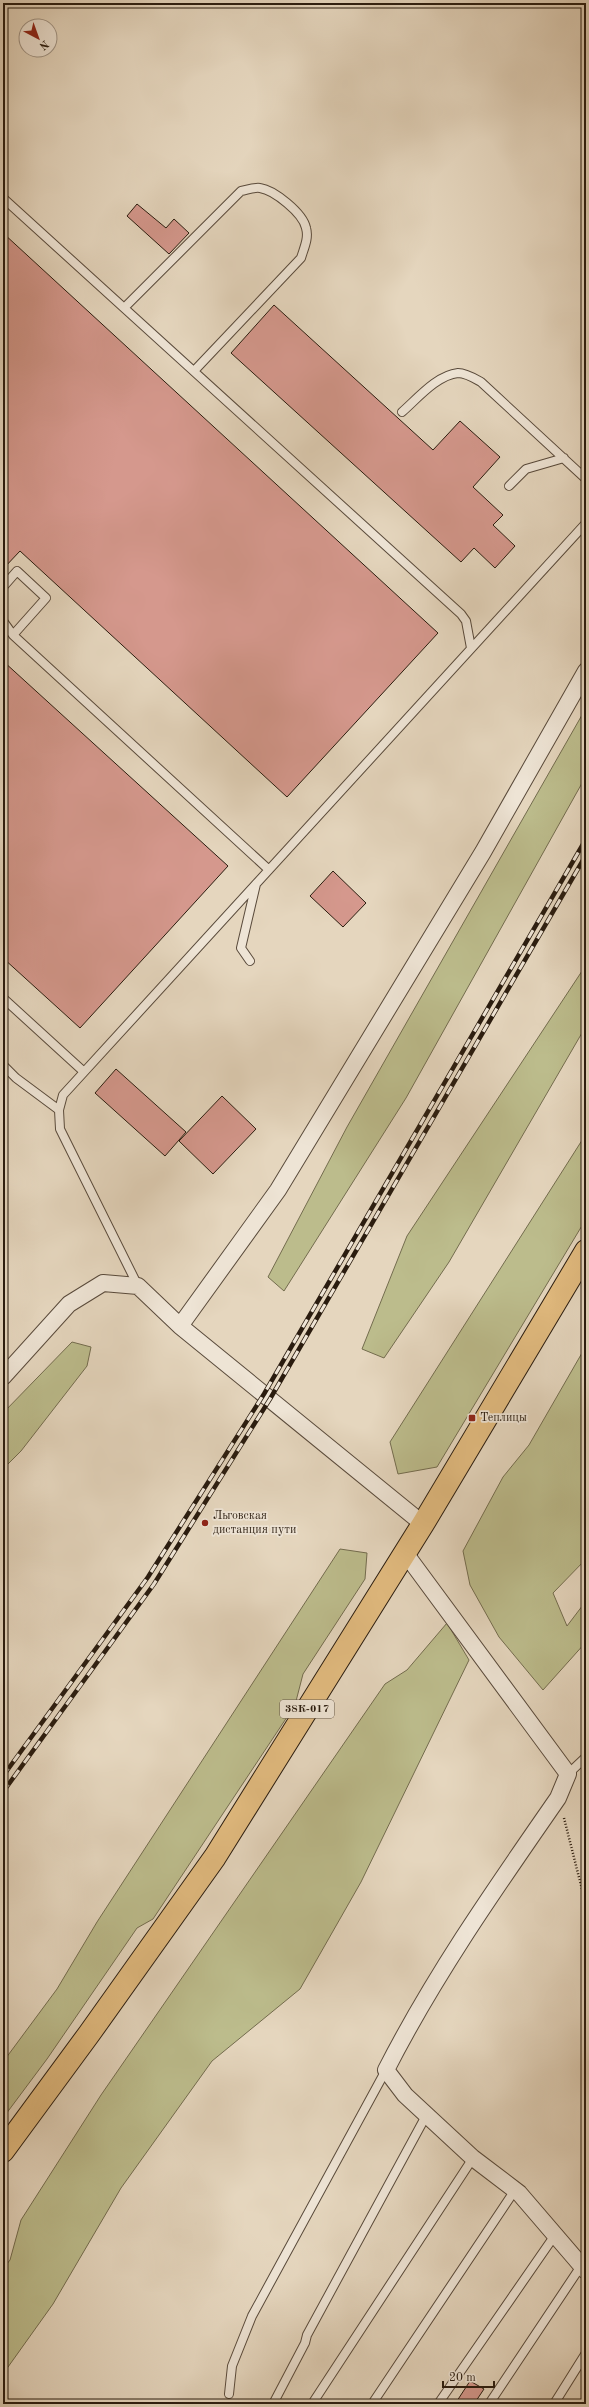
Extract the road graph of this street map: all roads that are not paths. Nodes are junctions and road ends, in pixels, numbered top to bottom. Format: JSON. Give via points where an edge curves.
{"nodes":[{"id":1,"x":3,"y":198,"type":"edge"},
{"id":2,"x":124,"y":308,"type":"junction"},
{"id":3,"x":194,"y":371,"type":"junction"},
{"id":4,"x":402,"y":412,"type":"dead end"},
{"id":5,"x":564,"y":458,"type":"junction"},
{"id":6,"x":586,"y":479,"type":"edge"},
{"id":7,"x":509,"y":486,"type":"dead end"},
{"id":8,"x":586,"y":523,"type":"edge"},
{"id":9,"x":3,"y":587,"type":"edge"},
{"id":10,"x":3,"y":621,"type":"edge"},
{"id":11,"x":13,"y":635,"type":"junction"},
{"id":12,"x":471,"y":648,"type":"junction"},
{"id":13,"x":586,"y":671,"type":"edge"},
{"id":14,"x":268,"y":869,"type":"junction"},
{"id":15,"x":256,"y":882,"type":"junction"},
{"id":16,"x":250,"y":961,"type":"dead end"},
{"id":17,"x":3,"y":998,"type":"edge"},
{"id":18,"x":3,"y":1065,"type":"edge"},
{"id":19,"x":83,"y":1071,"type":"junction"},
{"id":20,"x":59,"y":1110,"type":"junction"},
{"id":21,"x":586,"y":1251,"type":"edge"},
{"id":22,"x":138,"y":1286,"type":"junction"},
{"id":23,"x":180,"y":1326,"type":"junction"},
{"id":24,"x":3,"y":1378,"type":"edge"},
{"id":25,"x":423,"y":1524,"type":"junction"},
{"id":26,"x":405,"y":1553,"type":"junction"},
{"id":27,"x":586,"y":1757,"type":"edge"},
{"id":28,"x":568,"y":1774,"type":"junction"},
{"id":29,"x":386,"y":2070,"type":"junction"},
{"id":30,"x":428,"y":2114,"type":"junction"},
{"id":31,"x":3,"y":2151,"type":"edge"},
{"id":32,"x":473,"y":2158,"type":"junction"},
{"id":33,"x":515,"y":2190,"type":"junction"},
{"id":34,"x":555,"y":2235,"type":"junction"},
{"id":35,"x":584,"y":2268,"type":"edge"},
{"id":36,"x":586,"y":2353,"type":"edge"},
{"id":37,"x":230,"y":2394,"type":"dead end"},
{"id":38,"x":273,"y":2404,"type":"edge"},
{"id":39,"x":312,"y":2404,"type":"edge"},
{"id":40,"x":372,"y":2404,"type":"edge"},
{"id":41,"x":438,"y":2404,"type":"edge"},
{"id":42,"x":489,"y":2404,"type":"edge"},
{"id":43,"x":554,"y":2404,"type":"edge"}],
"edges":[{"from":1,"to":2,"type":"lane"},
{"from":2,"to":3,"type":"lane"},
{"from":2,"to":3,"type":"lane","via":[[241,191],[260,188],[279,197],[295,210],[306,227],[306,242],[301,258]]},
{"from":3,"to":12,"type":"lane","via":[[461,614],[466,621]]},
{"from":4,"to":5,"type":"lane","via":[[447,376],[459,373],[470,376],[481,382]]},
{"from":5,"to":6,"type":"lane"},
{"from":5,"to":7,"type":"lane","via":[[526,469]]},
{"from":8,"to":12,"type":"lane"},
{"from":9,"to":11,"type":"lane","via":[[17,572],[46,598]]},
{"from":10,"to":11,"type":"lane"},
{"from":11,"to":14,"type":"lane"},
{"from":12,"to":14,"type":"lane"},
{"from":13,"to":23,"type":"street","via":[[483,852],[278,1190]]},
{"from":14,"to":15,"type":"lane"},
{"from":15,"to":16,"type":"lane","via":[[241,948]]},
{"from":15,"to":19,"type":"lane"},
{"from":17,"to":19,"type":"lane"},
{"from":18,"to":20,"type":"lane"},
{"from":19,"to":20,"type":"lane","via":[[62,1095]]},
{"from":20,"to":22,"type":"lane","via":[[60,1129]]},
{"from":21,"to":25,"type":"main road","number":"38К-017"},
{"from":22,"to":23,"type":"street"},
{"from":22,"to":24,"type":"street","via":[[103,1283],[69,1304]]},
{"from":23,"to":25,"type":"street"},
{"from":25,"to":26,"type":"main road","number":"38К-017"},
{"from":26,"to":28,"type":"street"},
{"from":26,"to":31,"type":"main road","number":"38К-017","via":[[215,1857]]},
{"from":27,"to":28,"type":"lane"},
{"from":28,"to":29,"type":"street","via":[[558,1798],[466,1931]]},
{"from":29,"to":30,"type":"street","via":[[405,2095]]},
{"from":29,"to":37,"type":"lane","via":[[252,2316],[232,2366]]},
{"from":30,"to":32,"type":"street"},
{"from":30,"to":38,"type":"lane","via":[[307,2335]]},
{"from":32,"to":33,"type":"street"},
{"from":32,"to":39,"type":"lane"},
{"from":33,"to":34,"type":"street"},
{"from":33,"to":40,"type":"lane"},
{"from":34,"to":35,"type":"street"},
{"from":34,"to":41,"type":"lane"},
{"from":35,"to":42,"type":"lane"},
{"from":36,"to":43,"type":"lane"}]}
